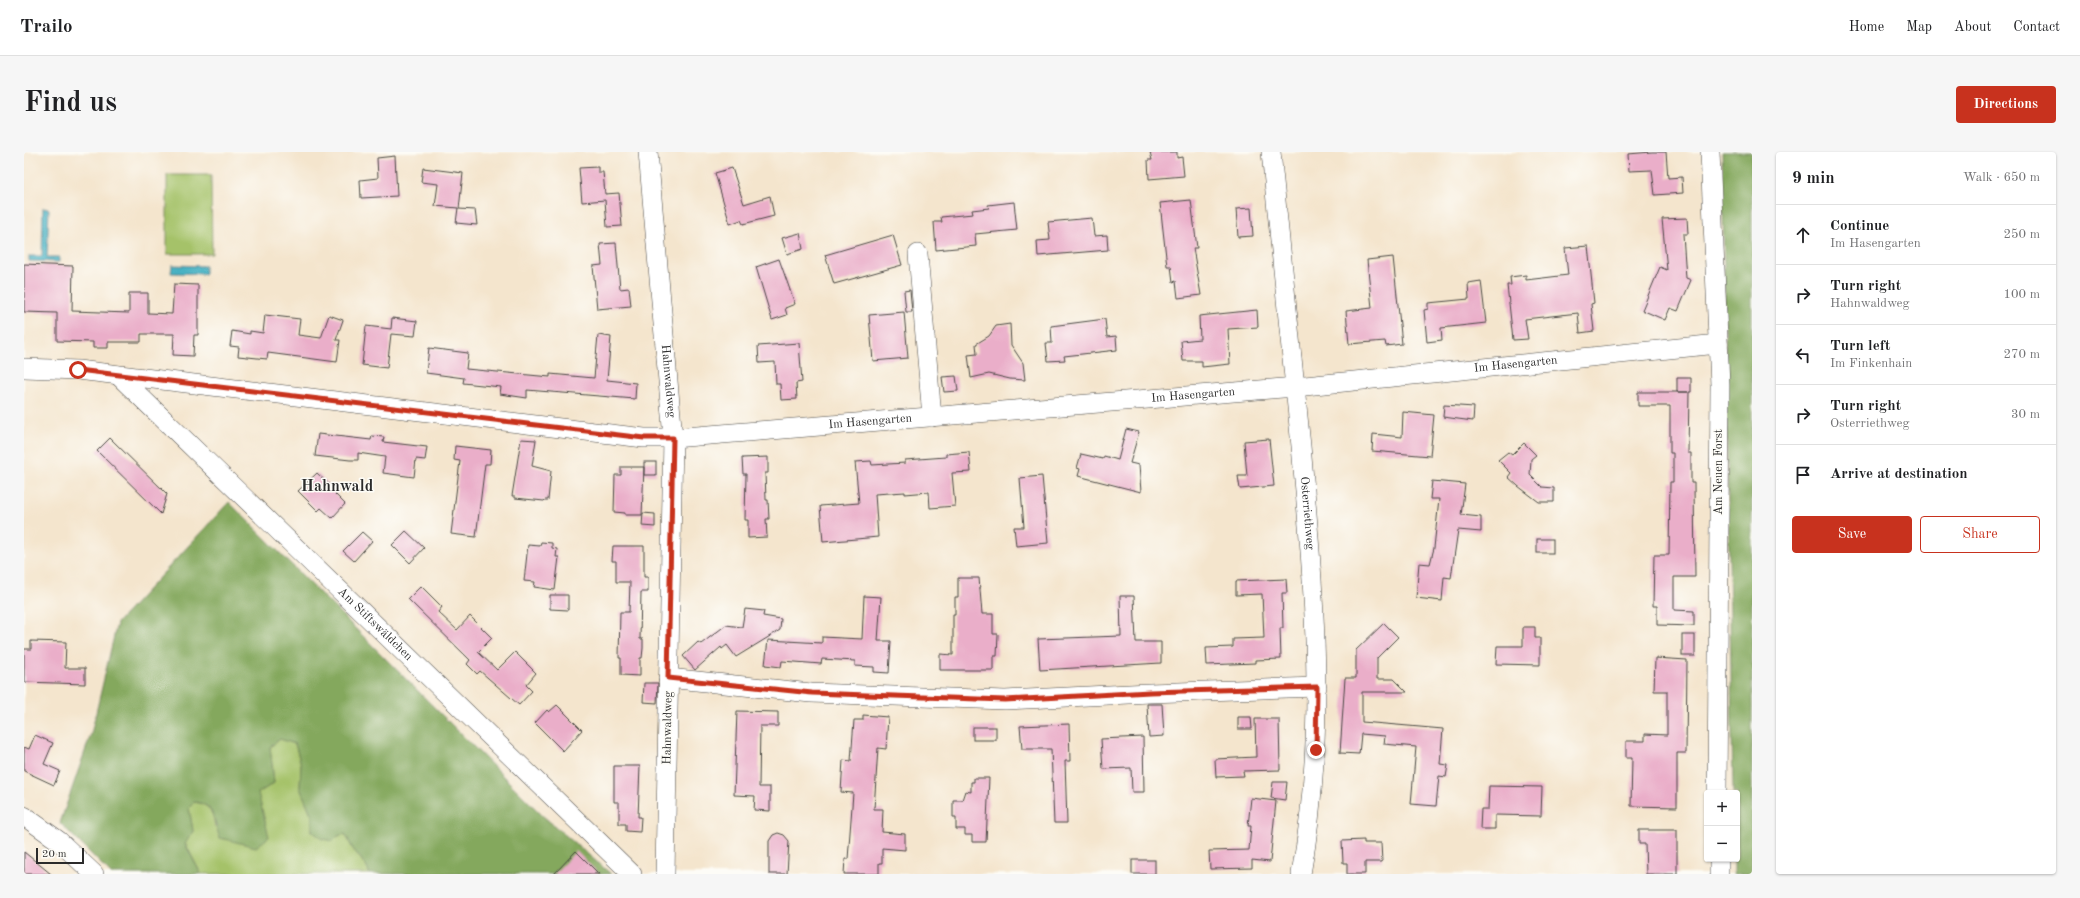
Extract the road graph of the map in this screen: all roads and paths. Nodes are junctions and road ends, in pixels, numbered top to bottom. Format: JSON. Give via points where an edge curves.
{"nodes":[{"id":1,"x":648,"y":152,"type":"edge"},
{"id":2,"x":1271,"y":152,"type":"edge"},
{"id":3,"x":1710,"y":152,"type":"edge"},
{"id":4,"x":918,"y":254,"type":"dead end"},
{"id":5,"x":1718,"y":344,"type":"junction"},
{"id":6,"x":24,"y":368,"type":"edge"},
{"id":7,"x":118,"y":375,"type":"junction"},
{"id":8,"x":1295,"y":387,"type":"junction"},
{"id":9,"x":932,"y":417,"type":"junction"},
{"id":10,"x":673,"y":438,"type":"junction"},
{"id":11,"x":668,"y":678,"type":"junction"},
{"id":12,"x":1317,"y":687,"type":"junction"},
{"id":13,"x":1717,"y":790,"type":"edge"},
{"id":14,"x":24,"y":816,"type":"edge"},
{"id":15,"x":1719,"y":862,"type":"edge"},
{"id":16,"x":94,"y":874,"type":"edge"},
{"id":17,"x":632,"y":874,"type":"edge"},
{"id":18,"x":665,"y":874,"type":"edge"},
{"id":19,"x":1301,"y":874,"type":"edge"},
{"id":20,"x":1720,"y":874,"type":"edge"}],
"edges":[{"from":1,"to":10,"type":"street","name":"Hahnwaldweg"},
{"from":2,"to":8,"type":"street","name":"Osterriethweg"},
{"from":3,"to":5,"type":"street","name":"Am Neuen Forst"},
{"from":4,"to":9,"type":"street"},
{"from":5,"to":8,"type":"street","name":"Im Hasengarten"},
{"from":5,"to":13,"type":"street","name":"Am Neuen Forst"},
{"from":6,"to":7,"type":"street","name":"Im Hasengarten","via":[[78,370]]},
{"from":7,"to":10,"type":"street","name":"Im Hasengarten","via":[[644,438]]},
{"from":7,"to":17,"type":"street","name":"Am Stiftswäldchen"},
{"from":8,"to":9,"type":"street","name":"Im Hasengarten"},
{"from":8,"to":12,"type":"street","name":"Osterriethweg","via":[[1310,546]]},
{"from":9,"to":10,"type":"street","name":"Im Hasengarten"},
{"from":10,"to":11,"type":"street","name":"Hahnwaldweg"},
{"from":11,"to":12,"type":"street","via":[[812,693],[1005,700]]},
{"from":11,"to":18,"type":"street","name":"Hahnwaldweg"},
{"from":12,"to":19,"type":"street","name":"Osterriethweg","via":[[1316,750]]},
{"from":14,"to":16,"type":"street","via":[[59,841]]},
{"from":15,"to":20,"type":"street"}]}
